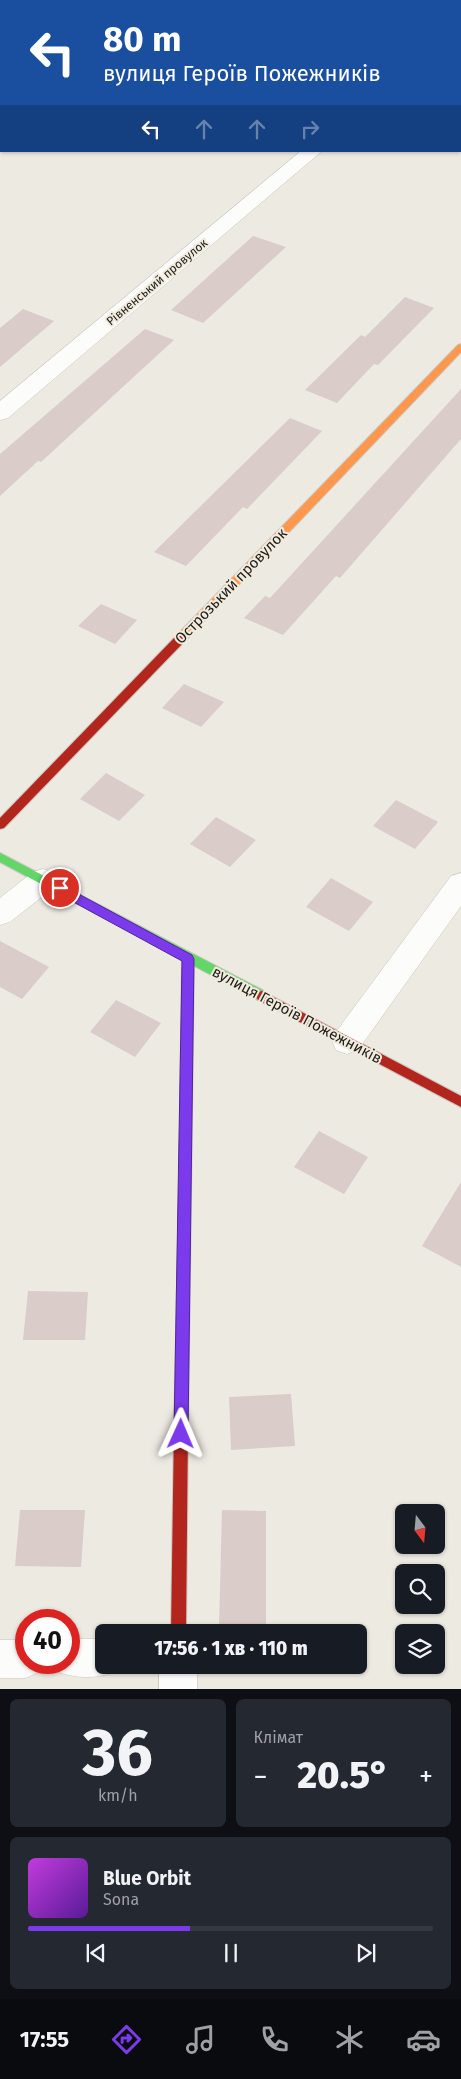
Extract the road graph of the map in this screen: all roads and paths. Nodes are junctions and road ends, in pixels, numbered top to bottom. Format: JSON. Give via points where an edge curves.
{"nodes":[{"id":1,"x":312,"y":152,"type":"edge"},
{"id":2,"x":461,"y":347,"type":"edge"},
{"id":3,"x":0,"y":413,"type":"edge"},
{"id":4,"x":0,"y":825,"type":"edge"},
{"id":5,"x":0,"y":857,"type":"edge"},
{"id":6,"x":44,"y":880,"type":"junction"},
{"id":7,"x":461,"y":884,"type":"edge"},
{"id":8,"x":0,"y":914,"type":"edge"},
{"id":9,"x":188,"y":959,"type":"junction"},
{"id":10,"x":347,"y":1041,"type":"junction"},
{"id":11,"x":461,"y":1102,"type":"edge"},
{"id":12,"x":178,"y":1624,"type":"edge"},
{"id":13,"x":80,"y":1658,"type":"edge"},
{"id":14,"x":95,"y":1658,"type":"edge"},
{"id":15,"x":0,"y":1659,"type":"edge"},
{"id":16,"x":15,"y":1659,"type":"edge"},
{"id":17,"x":178,"y":1674,"type":"edge"},
{"id":18,"x":178,"y":1689,"type":"edge"}],
"edges":[{"from":1,"to":3,"type":"street","name":"Рівненський провулок"},
{"from":2,"to":4,"type":"street","name":"Острозький провулок"},
{"from":5,"to":6,"type":"street","name":"вулиця Героїв Пожежників"},
{"from":6,"to":8,"type":"street"},
{"from":6,"to":9,"type":"street","name":"вулиця Героїв Пожежників"},
{"from":7,"to":10,"type":"street"},
{"from":9,"to":10,"type":"street","name":"вулиця Героїв Пожежників"},
{"from":9,"to":12,"type":"street"},
{"from":10,"to":11,"type":"street","name":"вулиця Героїв Пожежників"},
{"from":13,"to":14,"type":"street"},
{"from":15,"to":16,"type":"street"},
{"from":17,"to":18,"type":"street"}]}
